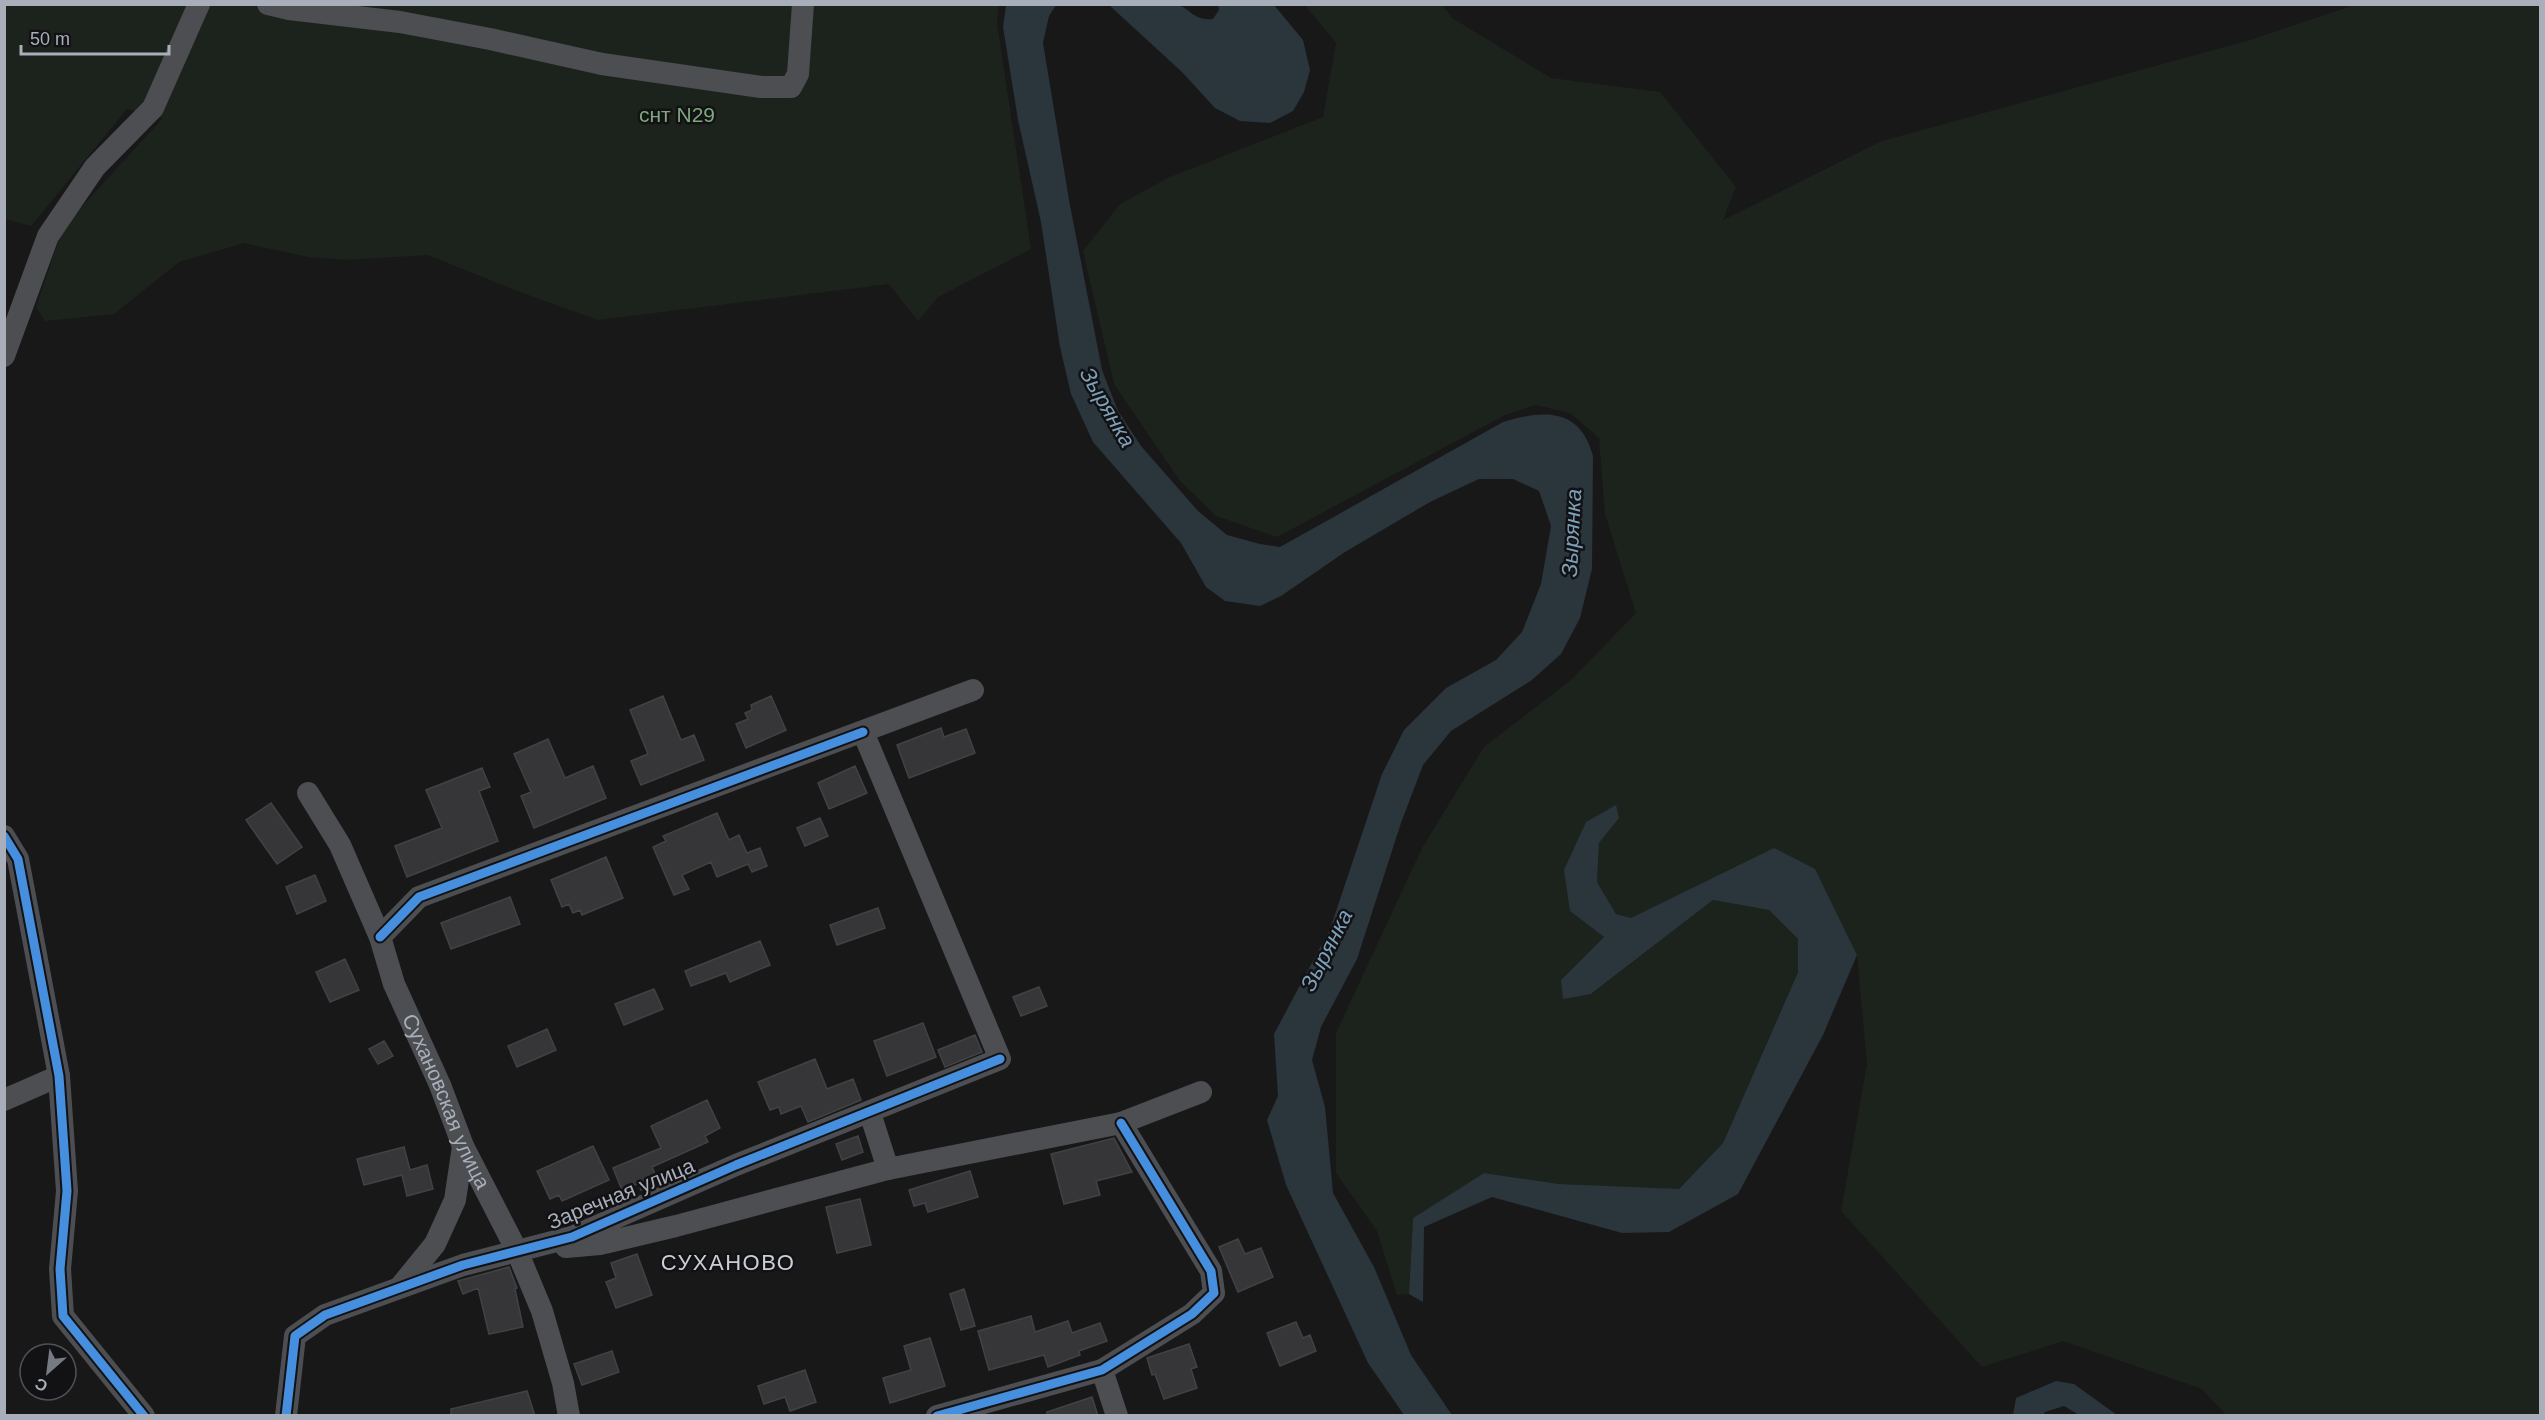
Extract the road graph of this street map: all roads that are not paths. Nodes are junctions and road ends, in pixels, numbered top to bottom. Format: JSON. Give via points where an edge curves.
{"nodes":[{"id":1,"x":199,"y":4,"type":"edge"},
{"id":2,"x":268,"y":4,"type":"edge"},
{"id":3,"x":803,"y":4,"type":"edge"},
{"id":4,"x":4,"y":356,"type":"edge"},
{"id":5,"x":973,"y":690,"type":"dead end"},
{"id":6,"x":863,"y":732,"type":"junction"},
{"id":7,"x":308,"y":793,"type":"dead end"},
{"id":8,"x":4,"y":836,"type":"edge"},
{"id":9,"x":380,"y":937,"type":"junction"},
{"id":10,"x":58,"y":1076,"type":"junction"},
{"id":11,"x":1201,"y":1092,"type":"dead end"},
{"id":12,"x":4,"y":1100,"type":"edge"},
{"id":13,"x":870,"y":1113,"type":"junction"},
{"id":14,"x":1121,"y":1123,"type":"junction"},
{"id":15,"x":463,"y":1146,"type":"junction"},
{"id":16,"x":888,"y":1169,"type":"junction"},
{"id":17,"x":517,"y":1251,"type":"junction"},
{"id":18,"x":399,"y":1288,"type":"junction"},
{"id":19,"x":1102,"y":1370,"type":"junction"},
{"id":20,"x":144,"y":1416,"type":"edge"},
{"id":21,"x":286,"y":1416,"type":"edge"},
{"id":22,"x":569,"y":1416,"type":"edge"},
{"id":23,"x":937,"y":1416,"type":"edge"},
{"id":24,"x":1117,"y":1416,"type":"edge"}],
"edges":[{"from":1,"to":4,"type":"street","via":[[153,108],[95,167],[48,236]]},
{"from":2,"to":3,"type":"street","via":[[400,22],[602,64],[761,87],[791,87],[798,74]]},
{"from":5,"to":6,"type":"street"},
{"from":6,"to":9,"type":"street","via":[[419,897]]},
{"from":6,"to":13,"type":"street","name":"Заречная улица","via":[[1000,1059]]},
{"from":7,"to":9,"type":"street","name":"Сухановская улица","via":[[340,845]]},
{"from":8,"to":10,"type":"street","via":[[18,858]]},
{"from":9,"to":15,"type":"street","name":"Сухановская улица","via":[[394,984]]},
{"from":10,"to":12,"type":"street"},
{"from":10,"to":20,"type":"street","via":[[67,1191],[60,1269],[63,1316]]},
{"from":11,"to":14,"type":"street","name":"Заречная улица"},
{"from":13,"to":16,"type":"street"},
{"from":13,"to":17,"type":"street","name":"Заречная улица","via":[[736,1165],[572,1238]]},
{"from":14,"to":16,"type":"street","name":"Заречная улица"},
{"from":14,"to":19,"type":"street","via":[[1211,1271],[1214,1293],[1191,1314]]},
{"from":15,"to":17,"type":"street","name":"Сухановская улица"},
{"from":15,"to":18,"type":"street","via":[[455,1200],[435,1244]]},
{"from":16,"to":17,"type":"street","name":"Заречная улица","via":[[600,1244]]},
{"from":17,"to":18,"type":"street","name":"Заречная улица"},
{"from":17,"to":22,"type":"street","name":"Сухановская улица","via":[[542,1311]]},
{"from":18,"to":21,"type":"street","name":"Заречная улица","via":[[325,1316],[295,1335]]},
{"from":19,"to":23,"type":"street"},
{"from":19,"to":24,"type":"street"}]}
